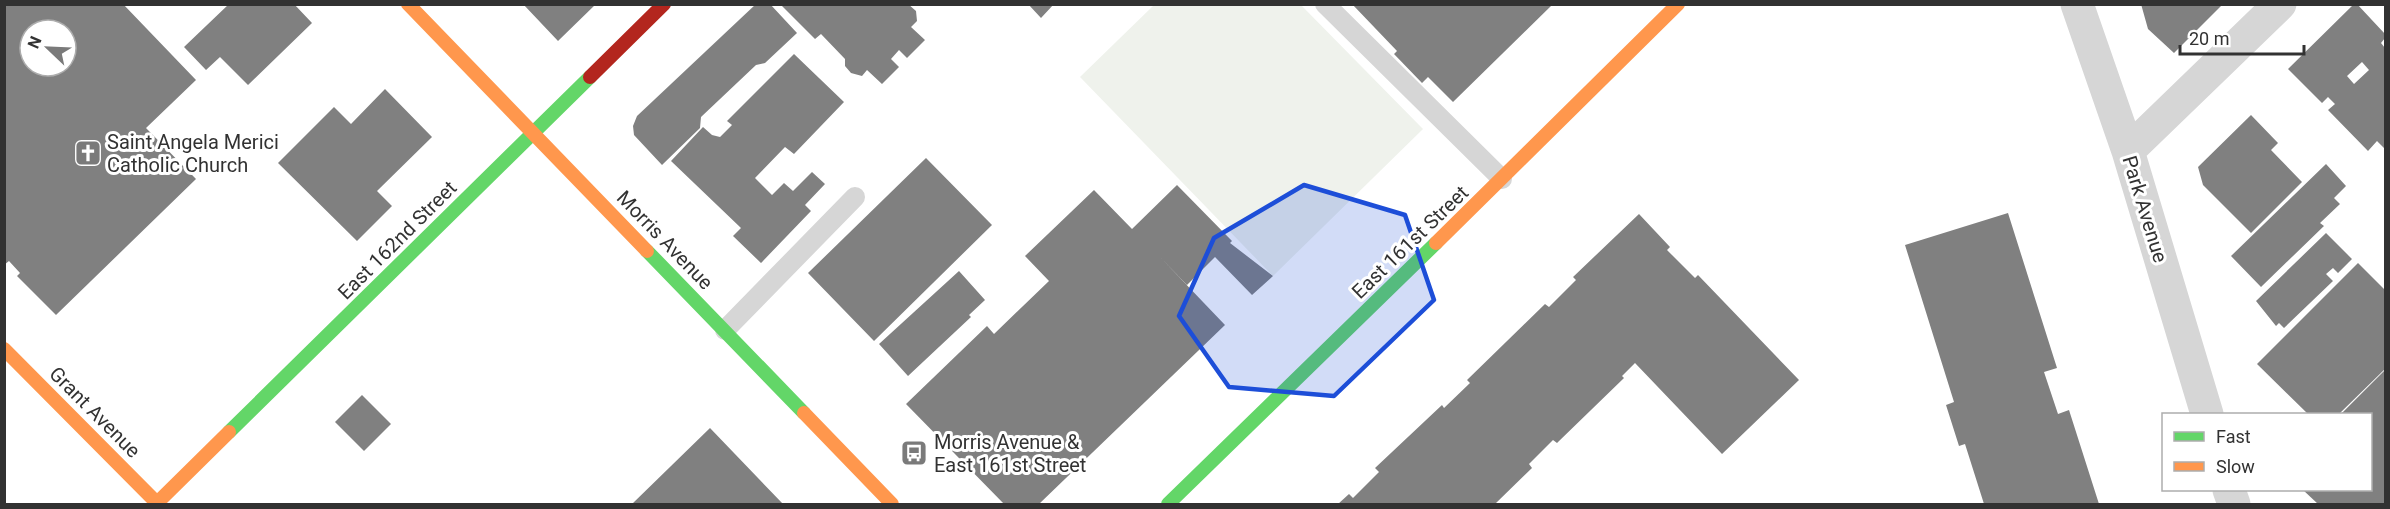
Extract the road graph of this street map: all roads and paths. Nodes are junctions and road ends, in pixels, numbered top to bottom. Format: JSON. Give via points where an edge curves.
{"nodes":[{"id":1,"x":408,"y":4,"type":"edge"},
{"id":2,"x":664,"y":4,"type":"edge"},
{"id":3,"x":1325,"y":4,"type":"edge"},
{"id":4,"x":1678,"y":4,"type":"edge"},
{"id":5,"x":2078,"y":4,"type":"edge"},
{"id":6,"x":2280,"y":4,"type":"edge"},
{"id":7,"x":534,"y":134,"type":"junction"},
{"id":8,"x":2128,"y":151,"type":"junction"},
{"id":9,"x":1502,"y":179,"type":"junction"},
{"id":10,"x":855,"y":196,"type":"dead end"},
{"id":11,"x":725,"y":330,"type":"junction"},
{"id":12,"x":4,"y":349,"type":"edge"},
{"id":13,"x":2207,"y":413,"type":"edge"},
{"id":14,"x":156,"y":504,"type":"edge"},
{"id":15,"x":892,"y":504,"type":"edge"},
{"id":16,"x":1168,"y":504,"type":"edge"}],
"edges":[{"from":1,"to":7,"type":"street","name":"Morris Avenue"},
{"from":2,"to":7,"type":"street","name":"East 162nd Street"},
{"from":3,"to":9,"type":"lane"},
{"from":4,"to":9,"type":"street","name":"East 161st Street"},
{"from":5,"to":8,"type":"street","name":"Park Avenue"},
{"from":6,"to":8,"type":"street"},
{"from":7,"to":11,"type":"street","name":"Morris Avenue"},
{"from":7,"to":14,"type":"street","name":"East 162nd Street"},
{"from":8,"to":13,"type":"street","name":"Park Avenue"},
{"from":9,"to":16,"type":"street","name":"East 161st Street"},
{"from":10,"to":11,"type":"lane"},
{"from":11,"to":15,"type":"street","name":"Morris Avenue"},
{"from":12,"to":14,"type":"street","name":"Grant Avenue"}]}
